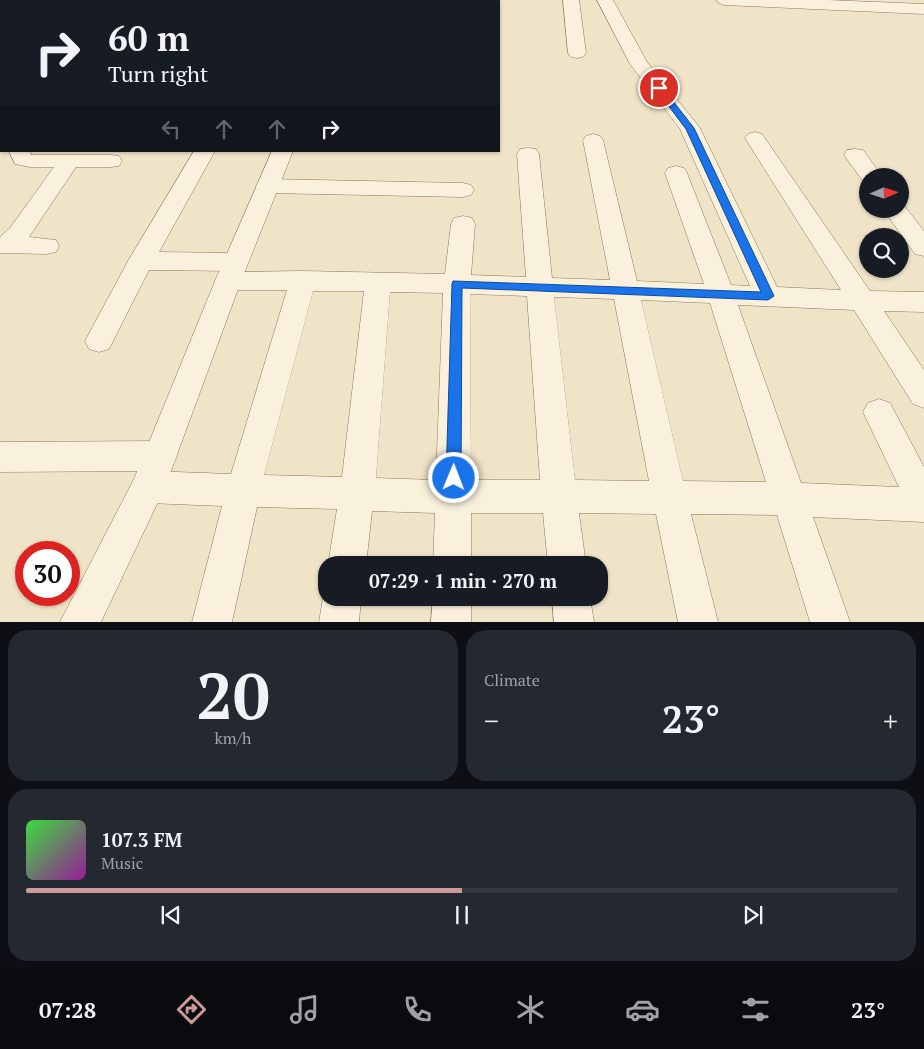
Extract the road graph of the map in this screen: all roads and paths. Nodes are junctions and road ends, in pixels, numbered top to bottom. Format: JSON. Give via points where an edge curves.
{"nodes":[{"id":1,"x":571,"y":0,"type":"edge"},
{"id":2,"x":605,"y":0,"type":"edge"},
{"id":3,"x":724,"y":0,"type":"edge"},
{"id":4,"x":789,"y":2,"type":"edge"},
{"id":5,"x":895,"y":4,"type":"edge"},
{"id":6,"x":924,"y":9,"type":"edge"},
{"id":7,"x":577,"y":53,"type":"dead end"},
{"id":8,"x":755,"y":138,"type":"dead end"},
{"id":9,"x":593,"y":140,"type":"dead end"},
{"id":10,"x":19,"y":152,"type":"edge"},
{"id":11,"x":204,"y":152,"type":"edge"},
{"id":12,"x":283,"y":152,"type":"edge"},
{"id":13,"x":528,"y":154,"type":"dead end"},
{"id":14,"x":855,"y":155,"type":"dead end"},
{"id":15,"x":70,"y":161,"type":"junction"},
{"id":16,"x":111,"y":161,"type":"dead end"},
{"id":17,"x":865,"y":168,"type":"edge"},
{"id":18,"x":676,"y":173,"type":"dead end"},
{"id":19,"x":268,"y":186,"type":"junction"},
{"id":20,"x":463,"y":190,"type":"dead end"},
{"id":21,"x":902,"y":218,"type":"edge"},
{"id":22,"x":463,"y":224,"type":"dead end"},
{"id":23,"x":3,"y":245,"type":"edge"},
{"id":24,"x":47,"y":246,"type":"dead end"},
{"id":25,"x":924,"y":248,"type":"edge"},
{"id":26,"x":141,"y":261,"type":"junction"},
{"id":27,"x":232,"y":271,"type":"junction"},
{"id":28,"x":303,"y":280,"type":"junction"},
{"id":29,"x":378,"y":281,"type":"junction"},
{"id":30,"x":457,"y":284,"type":"junction"},
{"id":31,"x":540,"y":287,"type":"junction"},
{"id":32,"x":626,"y":290,"type":"junction"},
{"id":33,"x":721,"y":294,"type":"junction"},
{"id":34,"x":768,"y":296,"type":"junction"},
{"id":35,"x":862,"y":302,"type":"junction"},
{"id":36,"x":924,"y":302,"type":"edge"},
{"id":37,"x":99,"y":341,"type":"dead end"},
{"id":38,"x":924,"y":395,"type":"edge"},
{"id":39,"x":880,"y":412,"type":"dead end"},
{"id":40,"x":160,"y":456,"type":"junction"},
{"id":41,"x":0,"y":457,"type":"edge"},
{"id":42,"x":148,"y":487,"type":"junction"},
{"id":43,"x":243,"y":490,"type":"junction"},
{"id":44,"x":357,"y":495,"type":"junction"},
{"id":45,"x":559,"y":496,"type":"junction"},
{"id":46,"x":453,"y":497,"type":"junction"},
{"id":47,"x":668,"y":498,"type":"junction"},
{"id":48,"x":789,"y":498,"type":"junction"},
{"id":49,"x":924,"y":503,"type":"edge"},
{"id":50,"x":348,"y":556,"type":"edge"},
{"id":51,"x":452,"y":556,"type":"edge"},
{"id":52,"x":566,"y":556,"type":"edge"},
{"id":53,"x":341,"y":606,"type":"edge"},
{"id":54,"x":452,"y":606,"type":"edge"},
{"id":55,"x":572,"y":606,"type":"edge"},
{"id":56,"x":80,"y":622,"type":"edge"},
{"id":57,"x":212,"y":622,"type":"edge"},
{"id":58,"x":339,"y":622,"type":"edge"},
{"id":59,"x":451,"y":622,"type":"edge"},
{"id":60,"x":574,"y":622,"type":"edge"},
{"id":61,"x":698,"y":622,"type":"edge"},
{"id":62,"x":830,"y":622,"type":"edge"}],
"edges":[{"from":1,"to":7,"type":"street"},
{"from":2,"to":34,"type":"street","via":[[639,64],[690,128]]},
{"from":3,"to":4,"type":"street"},
{"from":4,"to":5,"type":"street"},
{"from":5,"to":6,"type":"street"},
{"from":8,"to":35,"type":"street"},
{"from":9,"to":32,"type":"street"},
{"from":10,"to":15,"type":"street","via":[[23,160]]},
{"from":11,"to":26,"type":"street"},
{"from":12,"to":19,"type":"street"},
{"from":13,"to":31,"type":"street"},
{"from":14,"to":17,"type":"street"},
{"from":15,"to":16,"type":"street"},
{"from":15,"to":23,"type":"street","via":[[19,234]]},
{"from":18,"to":33,"type":"street"},
{"from":19,"to":20,"type":"street"},
{"from":19,"to":27,"type":"street"},
{"from":21,"to":25,"type":"street"},
{"from":22,"to":30,"type":"street"},
{"from":23,"to":24,"type":"street"},
{"from":26,"to":27,"type":"street"},
{"from":26,"to":37,"type":"street"},
{"from":27,"to":28,"type":"street"},
{"from":27,"to":40,"type":"street"},
{"from":28,"to":29,"type":"street"},
{"from":28,"to":43,"type":"street"},
{"from":29,"to":30,"type":"street"},
{"from":29,"to":44,"type":"street"},
{"from":30,"to":31,"type":"street"},
{"from":30,"to":46,"type":"street"},
{"from":31,"to":32,"type":"street"},
{"from":31,"to":45,"type":"street"},
{"from":32,"to":33,"type":"street"},
{"from":32,"to":47,"type":"street"},
{"from":33,"to":34,"type":"street"},
{"from":33,"to":48,"type":"street"},
{"from":34,"to":35,"type":"street"},
{"from":35,"to":36,"type":"street"},
{"from":35,"to":38,"type":"street"},
{"from":39,"to":49,"type":"street"},
{"from":40,"to":41,"type":"street"},
{"from":40,"to":42,"type":"street"},
{"from":42,"to":43,"type":"street"},
{"from":42,"to":56,"type":"street"},
{"from":43,"to":44,"type":"street"},
{"from":43,"to":57,"type":"street"},
{"from":44,"to":46,"type":"street"},
{"from":44,"to":50,"type":"street"},
{"from":45,"to":46,"type":"street"},
{"from":45,"to":47,"type":"street"},
{"from":45,"to":52,"type":"street"},
{"from":46,"to":51,"type":"street"},
{"from":47,"to":48,"type":"street"},
{"from":47,"to":61,"type":"street"},
{"from":48,"to":49,"type":"street"},
{"from":48,"to":62,"type":"street"},
{"from":53,"to":58,"type":"street"},
{"from":54,"to":59,"type":"street"},
{"from":55,"to":60,"type":"street"}]}
